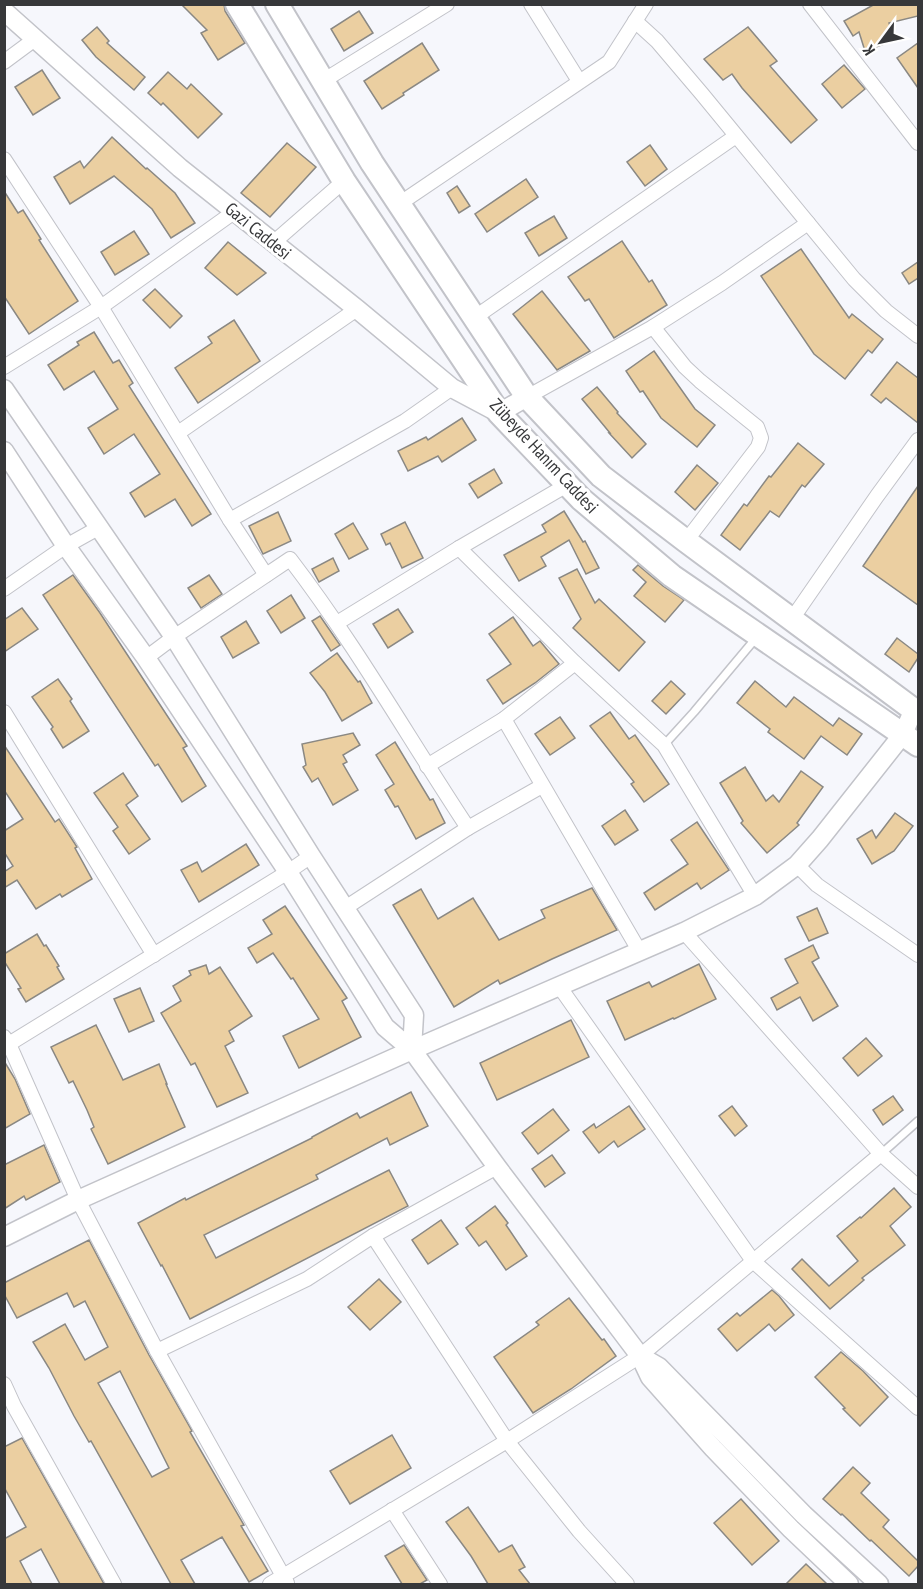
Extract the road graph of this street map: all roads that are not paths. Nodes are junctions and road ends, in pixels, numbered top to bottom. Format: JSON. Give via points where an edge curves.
{"nodes":[{"id":1,"x":237,"y":4,"type":"edge"},
{"id":2,"x":277,"y":4,"type":"edge"},
{"id":3,"x":447,"y":4,"type":"edge"},
{"id":4,"x":531,"y":4,"type":"edge"},
{"id":5,"x":646,"y":4,"type":"edge"},
{"id":6,"x":810,"y":4,"type":"edge"},
{"id":7,"x":4,"y":11,"type":"edge"},
{"id":8,"x":635,"y":21,"type":"junction"},
{"id":9,"x":35,"y":39,"type":"junction"},
{"id":10,"x":4,"y":62,"type":"edge"},
{"id":11,"x":323,"y":81,"type":"junction"},
{"id":12,"x":579,"y":81,"type":"junction"},
{"id":13,"x":736,"y":136,"type":"junction"},
{"id":14,"x":918,"y":143,"type":"edge"},
{"id":15,"x":4,"y":159,"type":"edge"},
{"id":16,"x":344,"y":181,"type":"junction"},
{"id":17,"x":399,"y":204,"type":"junction"},
{"id":18,"x":234,"y":212,"type":"junction"},
{"id":19,"x":808,"y":223,"type":"junction"},
{"id":20,"x":273,"y":243,"type":"junction"},
{"id":21,"x":100,"y":307,"type":"junction"},
{"id":22,"x":357,"y":309,"type":"junction"},
{"id":23,"x":474,"y":318,"type":"junction"},
{"id":24,"x":653,"y":327,"type":"junction"},
{"id":25,"x":918,"y":336,"type":"edge"},
{"id":26,"x":4,"y":368,"type":"edge"},
{"id":27,"x":452,"y":388,"type":"junction"},
{"id":28,"x":4,"y":389,"type":"edge"},
{"id":29,"x":527,"y":397,"type":"junction"},
{"id":30,"x":498,"y":413,"type":"junction"},
{"id":31,"x":178,"y":434,"type":"junction"},
{"id":32,"x":918,"y":440,"type":"edge"},
{"id":33,"x":4,"y":452,"type":"edge"},
{"id":34,"x":567,"y":485,"type":"junction"},
{"id":35,"x":230,"y":520,"type":"junction"},
{"id":36,"x":99,"y":527,"type":"junction"},
{"id":37,"x":686,"y":541,"type":"junction"},
{"id":38,"x":66,"y":546,"type":"junction"},
{"id":39,"x":459,"y":548,"type":"junction"},
{"id":40,"x":266,"y":575,"type":"junction"},
{"id":41,"x":4,"y":589,"type":"edge"},
{"id":42,"x":792,"y":619,"type":"junction"},
{"id":43,"x":337,"y":623,"type":"junction"},
{"id":44,"x":758,"y":636,"type":"junction"},
{"id":45,"x":174,"y":637,"type":"junction"},
{"id":46,"x":146,"y":658,"type":"junction"},
{"id":47,"x":575,"y":663,"type":"junction"},
{"id":48,"x":917,"y":709,"type":"edge"},
{"id":49,"x":4,"y":712,"type":"edge"},
{"id":50,"x":504,"y":719,"type":"junction"},
{"id":51,"x":911,"y":740,"type":"edge"},
{"id":52,"x":664,"y":745,"type":"junction"},
{"id":53,"x":427,"y":766,"type":"junction"},
{"id":54,"x":542,"y":786,"type":"junction"},
{"id":55,"x":468,"y":828,"type":"junction"},
{"id":56,"x":311,"y":856,"type":"junction"},
{"id":57,"x":797,"y":866,"type":"junction"},
{"id":58,"x":288,"y":872,"type":"junction"},
{"id":59,"x":755,"y":896,"type":"junction"},
{"id":60,"x":345,"y":908,"type":"junction"},
{"id":61,"x":684,"y":932,"type":"junction"},
{"id":62,"x":640,"y":951,"type":"junction"},
{"id":63,"x":154,"y":955,"type":"junction"},
{"id":64,"x":918,"y":955,"type":"edge"},
{"id":65,"x":559,"y":986,"type":"junction"},
{"id":66,"x":6,"y":1043,"type":"edge"},
{"id":67,"x":412,"y":1050,"type":"junction"},
{"id":68,"x":918,"y":1120,"type":"edge"},
{"id":69,"x":881,"y":1155,"type":"junction"},
{"id":70,"x":497,"y":1167,"type":"junction"},
{"id":71,"x":918,"y":1186,"type":"edge"},
{"id":72,"x":78,"y":1200,"type":"junction"},
{"id":73,"x":373,"y":1236,"type":"junction"},
{"id":74,"x":4,"y":1237,"type":"edge"},
{"id":75,"x":753,"y":1261,"type":"junction"},
{"id":76,"x":157,"y":1351,"type":"junction"},
{"id":77,"x":640,"y":1356,"type":"junction"},
{"id":78,"x":4,"y":1384,"type":"edge"},
{"id":79,"x":918,"y":1408,"type":"edge"},
{"id":80,"x":9,"y":1409,"type":"edge"},
{"id":81,"x":507,"y":1441,"type":"junction"},
{"id":82,"x":392,"y":1510,"type":"junction"},
{"id":83,"x":286,"y":1580,"type":"edge"},
{"id":84,"x":114,"y":1584,"type":"edge"},
{"id":85,"x":270,"y":1584,"type":"edge"},
{"id":86,"x":440,"y":1584,"type":"edge"},
{"id":87,"x":627,"y":1584,"type":"edge"},
{"id":88,"x":849,"y":1584,"type":"edge"},
{"id":89,"x":879,"y":1584,"type":"edge"}],
"edges":[{"from":1,"to":16,"type":"main road","name":"Zübeyde Hanım Caddesi"},
{"from":2,"to":11,"type":"main road"},
{"from":3,"to":11,"type":"street"},
{"from":4,"to":12,"type":"street"},
{"from":5,"to":8,"type":"street"},
{"from":6,"to":14,"type":"street"},
{"from":7,"to":9,"type":"street","name":"Gazi Caddesi"},
{"from":8,"to":12,"type":"street","via":[[609,62]]},
{"from":8,"to":13,"type":"street","via":[[657,41]]},
{"from":9,"to":10,"type":"street"},
{"from":9,"to":18,"type":"street","name":"Gazi Caddesi"},
{"from":11,"to":17,"type":"main road"},
{"from":12,"to":17,"type":"street"},
{"from":13,"to":19,"type":"street"},
{"from":13,"to":23,"type":"street"},
{"from":15,"to":21,"type":"street"},
{"from":16,"to":20,"type":"street"},
{"from":16,"to":30,"type":"main road","name":"Zübeyde Hanım Caddesi"},
{"from":17,"to":23,"type":"main road"},
{"from":18,"to":20,"type":"street","name":"Gazi Caddesi"},
{"from":18,"to":21,"type":"street"},
{"from":19,"to":24,"type":"street"},
{"from":19,"to":25,"type":"street","via":[[870,297]]},
{"from":20,"to":22,"type":"street","name":"Gazi Caddesi"},
{"from":21,"to":26,"type":"street"},
{"from":21,"to":31,"type":"street"},
{"from":22,"to":27,"type":"street","name":"Gazi Caddesi"},
{"from":22,"to":31,"type":"street"},
{"from":23,"to":29,"type":"main road"},
{"from":24,"to":29,"type":"street"},
{"from":24,"to":37,"type":"street","via":[[685,367],[757,427],[761,438]]},
{"from":27,"to":30,"type":"street","name":"Gazi Caddesi"},
{"from":27,"to":35,"type":"street","via":[[405,420]]},
{"from":28,"to":36,"type":"street"},
{"from":29,"to":30,"type":"street"},
{"from":29,"to":37,"type":"main road","via":[[602,476]]},
{"from":30,"to":34,"type":"main road","name":"Zübeyde Hanım Caddesi"},
{"from":31,"to":35,"type":"street"},
{"from":32,"to":42,"type":"street"},
{"from":33,"to":38,"type":"street"},
{"from":34,"to":39,"type":"street"},
{"from":34,"to":44,"type":"main road","name":"Zübeyde Hanım Caddesi","via":[[672,576]]},
{"from":35,"to":40,"type":"street"},
{"from":36,"to":38,"type":"street"},
{"from":36,"to":45,"type":"street"},
{"from":37,"to":42,"type":"main road"},
{"from":38,"to":41,"type":"street"},
{"from":38,"to":46,"type":"street"},
{"from":39,"to":43,"type":"street"},
{"from":39,"to":47,"type":"street"},
{"from":40,"to":43,"type":"street","via":[[290,559]]},
{"from":40,"to":45,"type":"street"},
{"from":42,"to":48,"type":"main road"},
{"from":43,"to":53,"type":"street"},
{"from":44,"to":51,"type":"main road","name":"Zübeyde Hanım Caddesi"},
{"from":44,"to":52,"type":"lane"},
{"from":45,"to":46,"type":"street"},
{"from":45,"to":56,"type":"street"},
{"from":46,"to":58,"type":"street"},
{"from":47,"to":50,"type":"street"},
{"from":47,"to":52,"type":"street"},
{"from":48,"to":51,"type":"street"},
{"from":49,"to":63,"type":"street"},
{"from":50,"to":53,"type":"street"},
{"from":50,"to":54,"type":"street"},
{"from":51,"to":57,"type":"street"},
{"from":52,"to":59,"type":"street"},
{"from":53,"to":55,"type":"street"},
{"from":54,"to":55,"type":"street"},
{"from":54,"to":62,"type":"street"},
{"from":55,"to":60,"type":"street"},
{"from":56,"to":58,"type":"street"},
{"from":56,"to":60,"type":"street"},
{"from":57,"to":59,"type":"street"},
{"from":57,"to":64,"type":"street","via":[[817,885]]},
{"from":58,"to":63,"type":"street"},
{"from":58,"to":67,"type":"street","via":[[385,1028]]},
{"from":59,"to":61,"type":"street"},
{"from":60,"to":67,"type":"street","via":[[414,1015]]},
{"from":61,"to":62,"type":"street"},
{"from":61,"to":69,"type":"street"},
{"from":62,"to":65,"type":"street"},
{"from":63,"to":66,"type":"street"},
{"from":65,"to":67,"type":"street"},
{"from":65,"to":75,"type":"street"},
{"from":66,"to":72,"type":"street"},
{"from":67,"to":70,"type":"street"},
{"from":67,"to":72,"type":"street"},
{"from":68,"to":69,"type":"lane"},
{"from":69,"to":71,"type":"street"},
{"from":69,"to":75,"type":"street"},
{"from":70,"to":73,"type":"street"},
{"from":70,"to":77,"type":"street"},
{"from":72,"to":74,"type":"street"},
{"from":72,"to":76,"type":"street"},
{"from":73,"to":76,"type":"street","via":[[307,1279]]},
{"from":73,"to":81,"type":"street"},
{"from":75,"to":77,"type":"street"},
{"from":75,"to":79,"type":"street"},
{"from":76,"to":83,"type":"street"},
{"from":77,"to":81,"type":"street"},
{"from":77,"to":88,"type":"street","via":[[650,1377],[713,1448]]},
{"from":77,"to":89,"type":"street","via":[[659,1366],[804,1515]]},
{"from":78,"to":80,"type":"street"},
{"from":80,"to":84,"type":"street"},
{"from":81,"to":82,"type":"street"},
{"from":81,"to":87,"type":"street"},
{"from":82,"to":83,"type":"street"},
{"from":82,"to":86,"type":"street"},
{"from":83,"to":85,"type":"street"}]}
